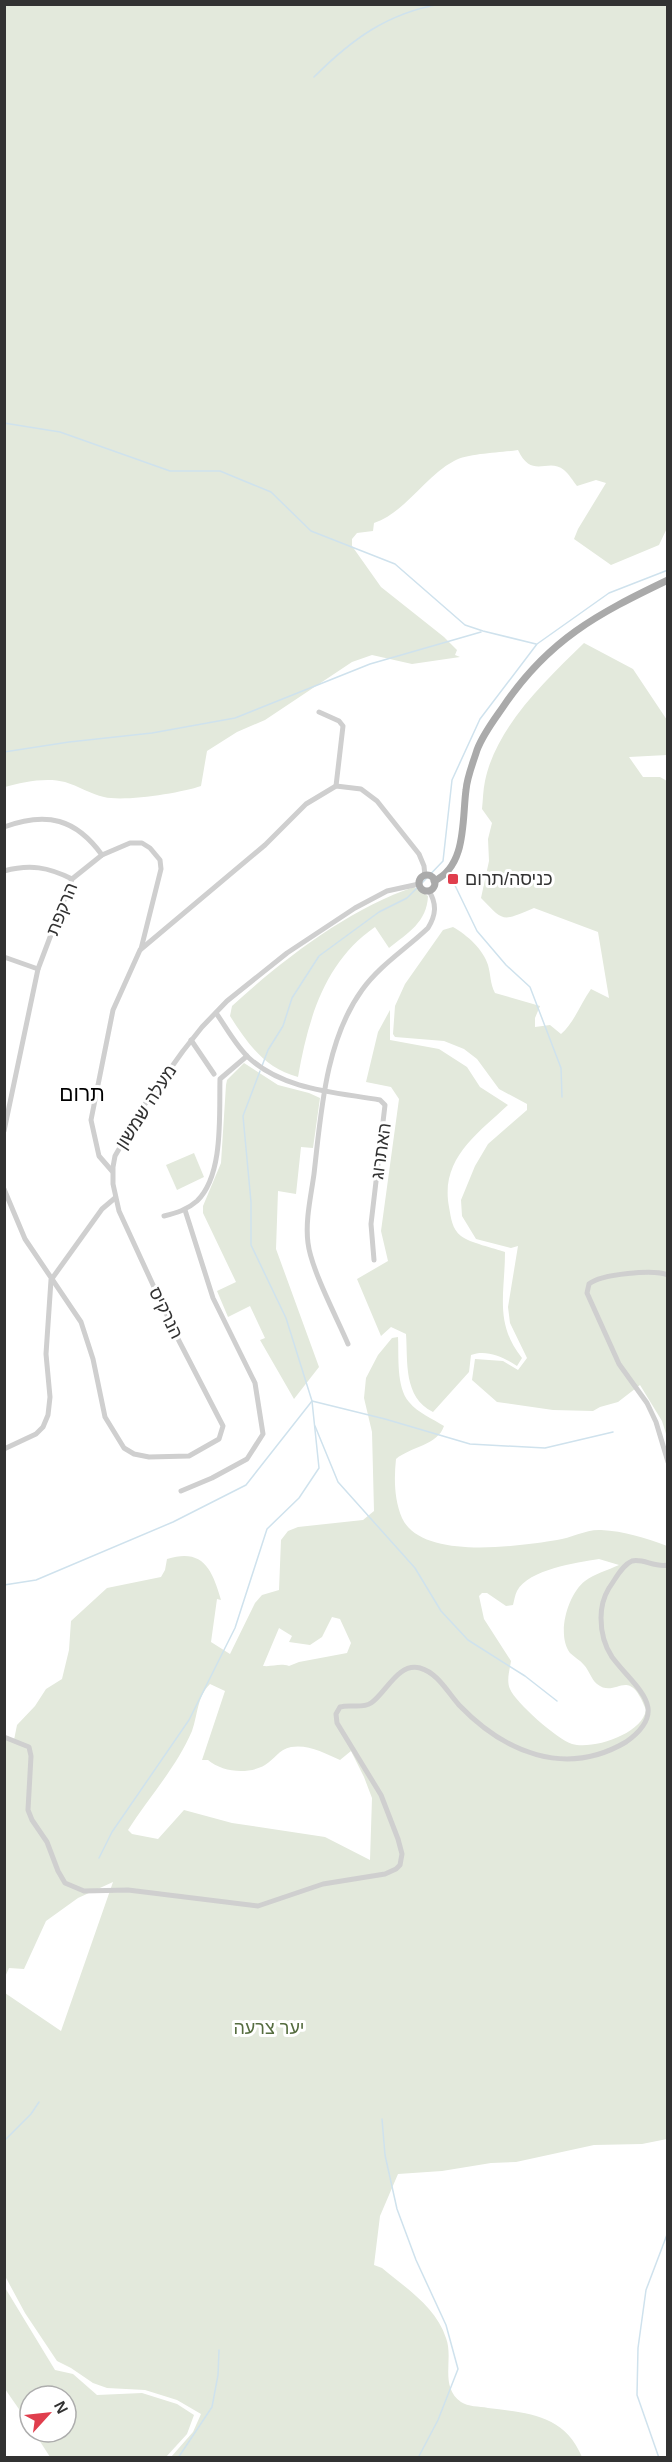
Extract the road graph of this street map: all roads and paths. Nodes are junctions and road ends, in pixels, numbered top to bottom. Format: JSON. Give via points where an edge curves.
{"nodes":[{"id":1,"x":668,"y":579,"type":"edge"},
{"id":2,"x":319,"y":712,"type":"dead end"},
{"id":3,"x":336,"y":786,"type":"junction"},
{"id":4,"x":4,"y":827,"type":"edge"},
{"id":5,"x":102,"y":855,"type":"junction"},
{"id":6,"x":4,"y":871,"type":"edge"},
{"id":7,"x":425,"y":876,"type":"junction"},
{"id":8,"x":72,"y":879,"type":"junction"},
{"id":9,"x":434,"y":881,"type":"junction"},
{"id":10,"x":419,"y":884,"type":"junction"},
{"id":11,"x":429,"y":891,"type":"junction"},
{"id":12,"x":140,"y":950,"type":"junction"},
{"id":13,"x":4,"y":957,"type":"edge"},
{"id":14,"x":38,"y":969,"type":"junction"},
{"id":15,"x":216,"y":1013,"type":"junction"},
{"id":16,"x":191,"y":1041,"type":"junction"},
{"id":17,"x":247,"y":1056,"type":"junction"},
{"id":18,"x":214,"y":1074,"type":"dead end"},
{"id":19,"x":326,"y":1090,"type":"junction"},
{"id":20,"x":4,"y":1131,"type":"edge"},
{"id":21,"x":112,"y":1171,"type":"junction"},
{"id":22,"x":4,"y":1189,"type":"edge"},
{"id":23,"x":115,"y":1198,"type":"junction"},
{"id":24,"x":185,"y":1210,"type":"junction"},
{"id":25,"x":164,"y":1216,"type":"dead end"},
{"id":26,"x":374,"y":1260,"type":"dead end"},
{"id":27,"x":668,"y":1275,"type":"edge"},
{"id":28,"x":51,"y":1280,"type":"junction"},
{"id":29,"x":348,"y":1344,"type":"dead end"},
{"id":30,"x":4,"y":1449,"type":"edge"},
{"id":31,"x":668,"y":1462,"type":"edge"},
{"id":32,"x":180,"y":1491,"type":"dead end"},
{"id":33,"x":668,"y":1565,"type":"edge"},
{"id":34,"x":4,"y":1737,"type":"edge"}],
"edges":[{"from":1,"to":9,"type":"main road","via":[[601,612],[569,634],[521,681],[478,747],[466,787],[460,846],[450,867]]},
{"from":2,"to":3,"type":"street","via":[[343,726]]},
{"from":3,"to":7,"type":"street","via":[[361,789],[377,801],[419,854]]},
{"from":3,"to":12,"type":"street","via":[[306,804],[265,845]]},
{"from":4,"to":5,"type":"street","via":[[45,818],[69,824],[90,839]]},
{"from":5,"to":8,"type":"street","name":"הרקפת"},
{"from":5,"to":12,"type":"street","name":"הרקפת","via":[[130,843],[142,843],[160,860]]},
{"from":6,"to":8,"type":"street","via":[[32,866],[52,869]]},
{"from":7,"to":9,"type":"main road"},
{"from":7,"to":10,"type":"main road"},
{"from":8,"to":14,"type":"street","name":"הרקפת"},
{"from":9,"to":11,"type":"main road"},
{"from":10,"to":11,"type":"main road","via":[[422,890]]},
{"from":10,"to":15,"type":"street","name":"מעלה שמשון","via":[[387,891],[355,908],[287,953]]},
{"from":11,"to":19,"type":"street","via":[[434,901],[433,919],[360,993],[339,1036]]},
{"from":12,"to":21,"type":"street","via":[[113,1010],[91,1120],[99,1156]]},
{"from":13,"to":14,"type":"street"},
{"from":14,"to":20,"type":"street","name":"הרקפת"},
{"from":15,"to":16,"type":"street","name":"מעלה שמשון"},
{"from":15,"to":17,"type":"street"},
{"from":16,"to":18,"type":"street"},
{"from":16,"to":21,"type":"street","name":"מעלה שמשון","via":[[123,1139]]},
{"from":17,"to":19,"type":"street","via":[[278,1078]]},
{"from":17,"to":24,"type":"street","via":[[220,1079],[212,1176],[198,1200]]},
{"from":19,"to":26,"type":"street","name":"האתרוג","via":[[380,1100],[386,1105],[371,1224]]},
{"from":19,"to":29,"type":"street","via":[[308,1242]]},
{"from":21,"to":23,"type":"street","name":"מעלה שמשון"},
{"from":22,"to":28,"type":"street","via":[[25,1239]]},
{"from":23,"to":28,"type":"street","via":[[96,1217]]},
{"from":23,"to":28,"type":"street","name":"הנרקיס","via":[[131,1240],[223,1426],[219,1439],[189,1456],[149,1457],[124,1448],[105,1417],[81,1322]]},
{"from":24,"to":25,"type":"street"},
{"from":24,"to":32,"type":"street","via":[[213,1298],[255,1383],[263,1434],[248,1459]]},
{"from":27,"to":31,"type":"street","via":[[654,1272],[607,1276],[589,1284],[587,1293],[619,1364],[647,1403]]},
{"from":28,"to":30,"type":"street","via":[[46,1354],[48,1415],[36,1434]]},
{"from":33,"to":34,"type":"street","via":[[631,1562],[624,1566],[602,1602],[603,1641],[611,1656],[644,1689],[654,1710],[646,1729],[625,1743],[579,1758],[528,1754],[491,1733],[431,1674],[420,1668],[400,1674],[372,1703],[340,1707],[337,1723],[381,1795],[398,1839],[400,1864],[385,1874],[323,1884],[258,1906],[128,1890],[84,1891],[65,1882],[28,1810],[29,1747]]}]}
